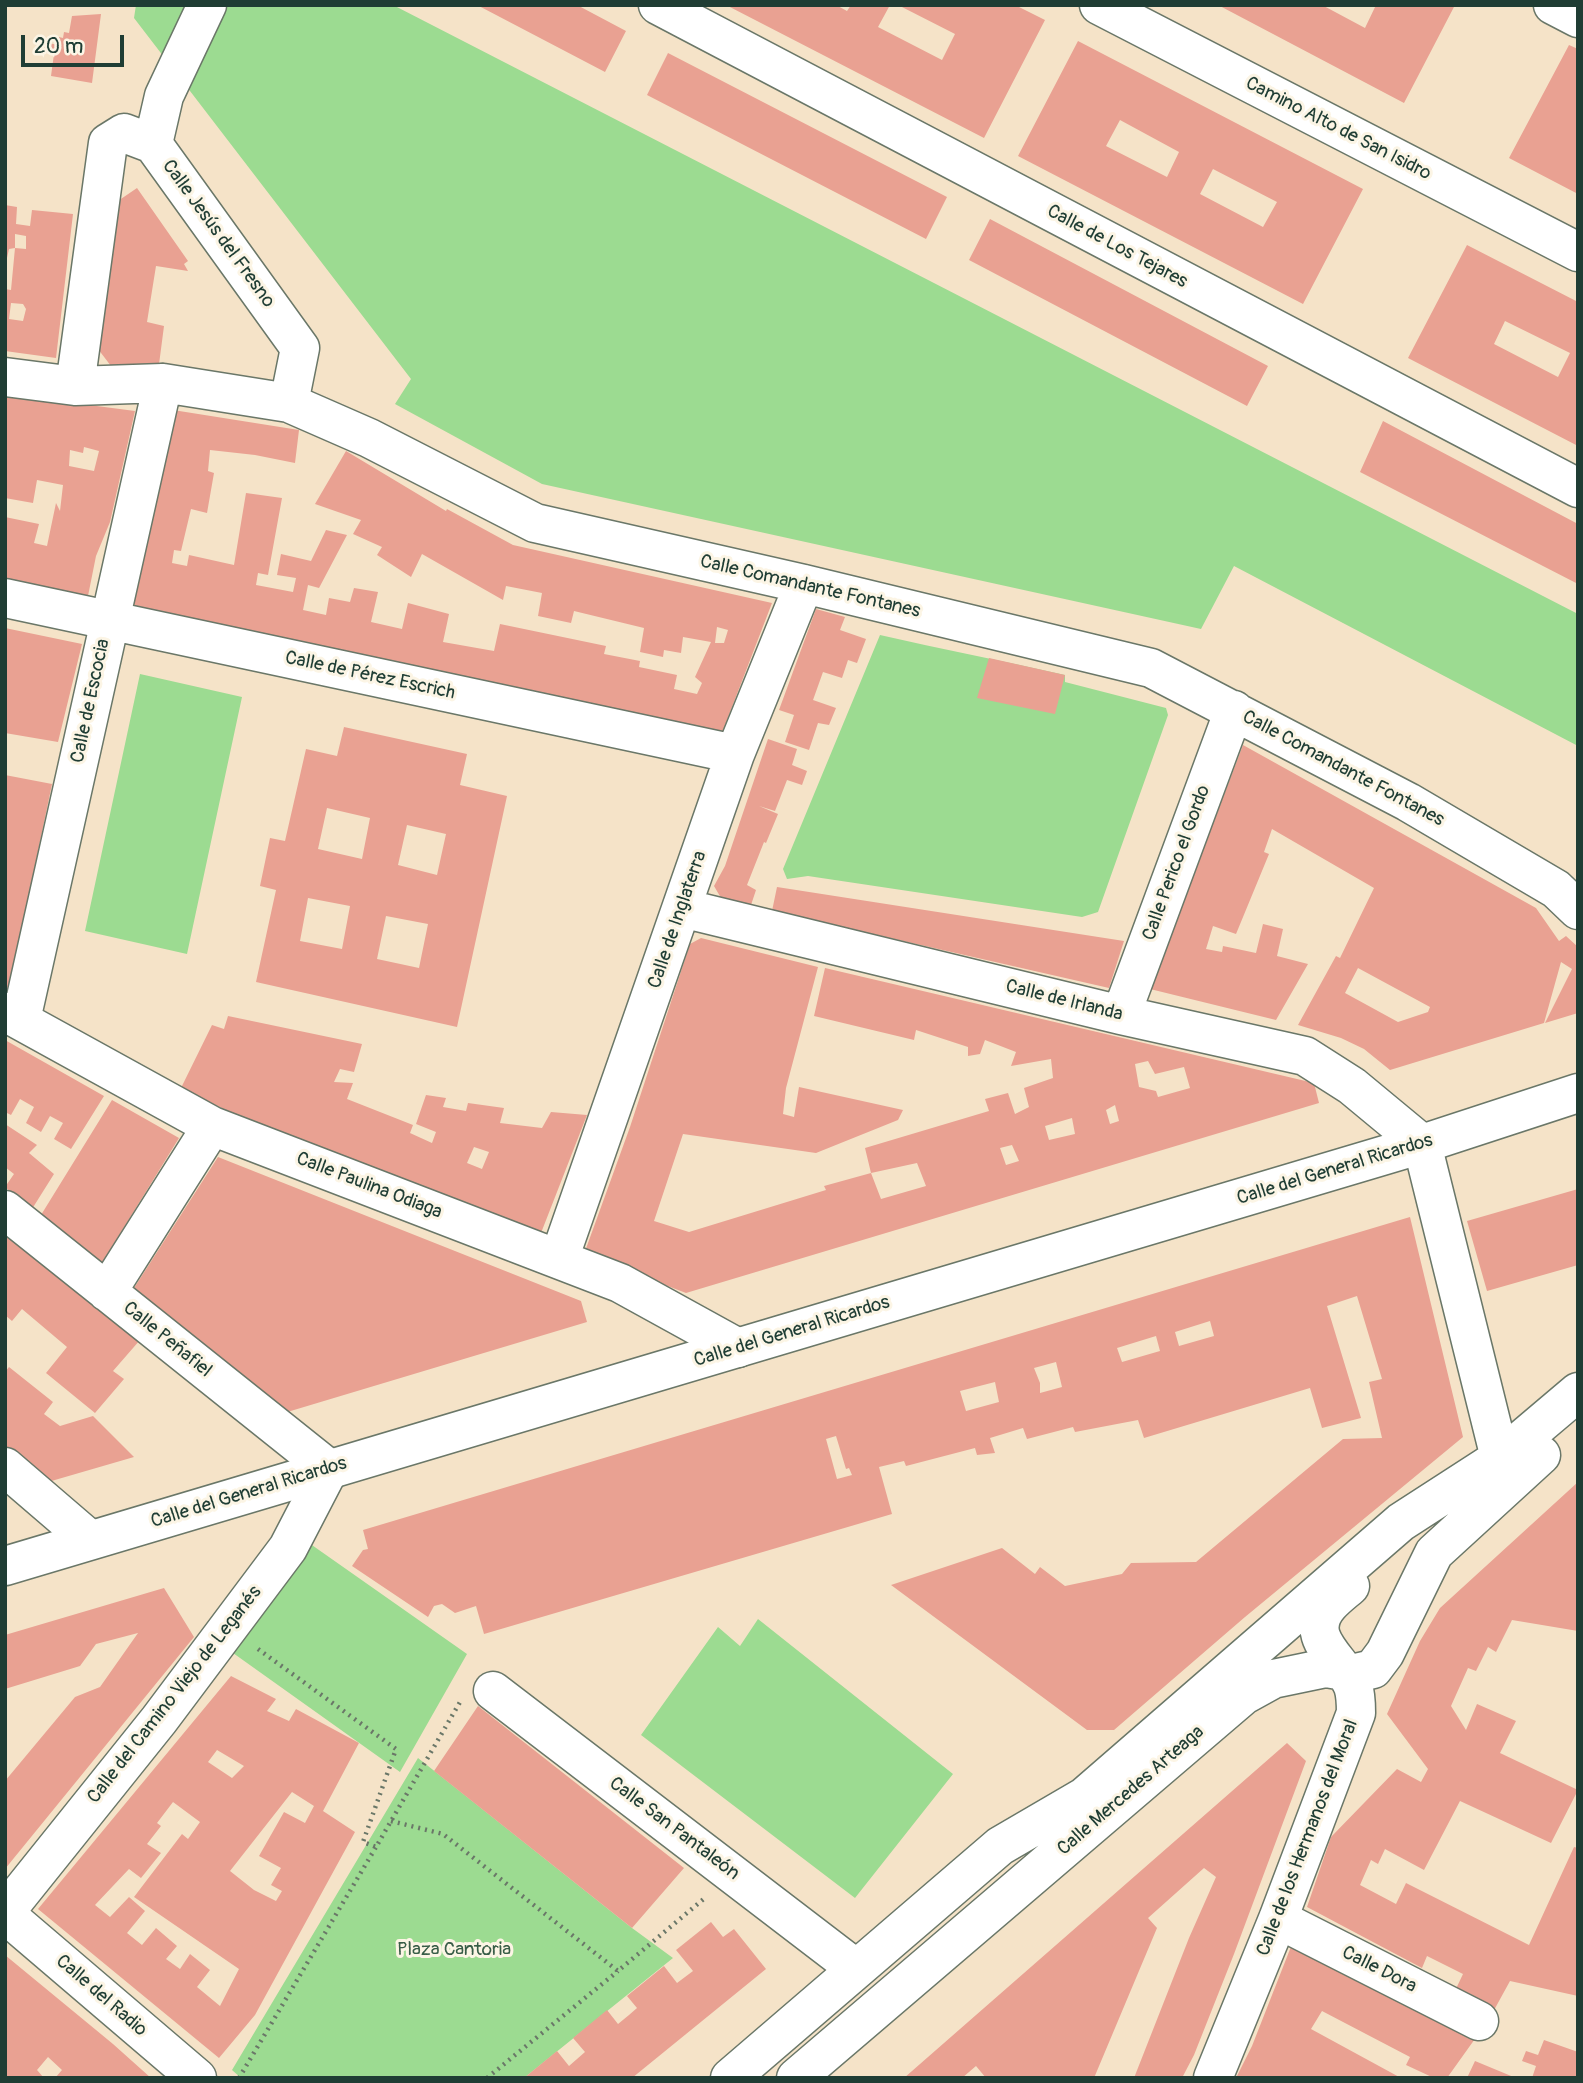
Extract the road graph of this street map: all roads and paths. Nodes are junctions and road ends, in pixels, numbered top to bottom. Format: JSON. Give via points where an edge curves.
{"nodes":[{"id":1,"x":207,"y":5,"type":"edge"},
{"id":2,"x":658,"y":5,"type":"edge"},
{"id":3,"x":1099,"y":5,"type":"edge"},
{"id":4,"x":1553,"y":5,"type":"edge"},
{"id":5,"x":1578,"y":18,"type":"edge"},
{"id":6,"x":153,"y":144,"type":"junction"},
{"id":7,"x":1578,"y":253,"type":"edge"},
{"id":8,"x":5,"y":377,"type":"edge"},
{"id":9,"x":163,"y":383,"type":"junction"},
{"id":10,"x":75,"y":386,"type":"junction"},
{"id":11,"x":289,"y":403,"type":"junction"},
{"id":12,"x":1578,"y":488,"type":"edge"},
{"id":13,"x":804,"y":584,"type":"junction"},
{"id":14,"x":5,"y":598,"type":"edge"},
{"id":15,"x":109,"y":621,"type":"junction"},
{"id":16,"x":1234,"y":710,"type":"junction"},
{"id":17,"x":735,"y":754,"type":"junction"},
{"id":18,"x":682,"y":908,"type":"junction"},
{"id":19,"x":1578,"y":910,"type":"edge"},
{"id":20,"x":1121,"y":1015,"type":"junction"},
{"id":21,"x":13,"y":1016,"type":"edge"},
{"id":22,"x":1578,"y":1093,"type":"edge"},
{"id":23,"x":212,"y":1126,"type":"junction"},
{"id":24,"x":1422,"y":1144,"type":"junction"},
{"id":25,"x":5,"y":1210,"type":"edge"},
{"id":26,"x":559,"y":1259,"type":"junction"},
{"id":27,"x":107,"y":1292,"type":"junction"},
{"id":28,"x":738,"y":1348,"type":"junction"},
{"id":29,"x":1578,"y":1392,"type":"edge"},
{"id":30,"x":1578,"y":1423,"type":"edge"},
{"id":31,"x":1500,"y":1458,"type":"junction"},
{"id":32,"x":5,"y":1467,"type":"edge"},
{"id":33,"x":329,"y":1469,"type":"junction"},
{"id":34,"x":1401,"y":1522,"type":"junction"},
{"id":35,"x":90,"y":1540,"type":"junction"},
{"id":36,"x":5,"y":1566,"type":"edge"},
{"id":37,"x":227,"y":1627,"type":"junction"},
{"id":38,"x":1344,"y":1671,"type":"junction"},
{"id":39,"x":493,"y":1691,"type":"joint"},
{"id":40,"x":391,"y":1821,"type":"junction"},
{"id":41,"x":376,"y":1847,"type":"junction"},
{"id":42,"x":734,"y":1874,"type":"junction"},
{"id":43,"x":5,"y":1913,"type":"edge"},
{"id":44,"x":1278,"y":1919,"type":"junction"},
{"id":45,"x":855,"y":1968,"type":"junction"},
{"id":46,"x":618,"y":1971,"type":"junction"},
{"id":47,"x":1479,"y":2021,"type":"dead end"},
{"id":48,"x":197,"y":2078,"type":"edge"},
{"id":49,"x":239,"y":2078,"type":"edge"},
{"id":50,"x":487,"y":2078,"type":"edge"},
{"id":51,"x":730,"y":2078,"type":"edge"},
{"id":52,"x":796,"y":2078,"type":"edge"},
{"id":53,"x":1213,"y":2078,"type":"edge"}],
"edges":[{"from":1,"to":6,"type":"street","via":[[164,96]]},
{"from":2,"to":12,"type":"street","name":"Calle de Los Tejares"},
{"from":3,"to":7,"type":"street","name":"Camino Alto de San Isidro"},
{"from":4,"to":5,"type":"street"},
{"from":6,"to":10,"type":"street","name":"Calle Jesús del Fresno","via":[[124,133],[108,144]]},
{"from":6,"to":11,"type":"street","name":"Calle Jesús del Fresno","via":[[300,348]]},
{"from":8,"to":10,"type":"street","name":"Calle Comandante Fontanes"},
{"from":9,"to":10,"type":"street","name":"Calle Comandante Fontanes"},
{"from":9,"to":11,"type":"street","name":"Calle Comandante Fontanes"},
{"from":9,"to":15,"type":"street","name":"Calle de Escocia"},
{"from":11,"to":13,"type":"street","name":"Calle Comandante Fontanes","via":[[369,438],[535,523]]},
{"from":13,"to":16,"type":"street","name":"Calle Comandante Fontanes","via":[[1151,668]]},
{"from":13,"to":17,"type":"street","name":"Calle de Inglaterra"},
{"from":14,"to":15,"type":"street","name":"Calle de Pérez Escrich"},
{"from":15,"to":17,"type":"street","name":"Calle de Pérez Escrich"},
{"from":15,"to":21,"type":"street","name":"Calle de Escocia"},
{"from":16,"to":19,"type":"street","name":"Calle Comandante Fontanes","via":[[1408,802],[1556,889]]},
{"from":16,"to":20,"type":"street","name":"Calle Perico el Gordo"},
{"from":17,"to":18,"type":"street","name":"Calle de Inglaterra"},
{"from":18,"to":20,"type":"street","name":"Calle de Irlanda"},
{"from":18,"to":26,"type":"street","name":"Calle de Inglaterra"},
{"from":20,"to":24,"type":"street","name":"Calle de Irlanda","via":[[1305,1056],[1352,1086]]},
{"from":21,"to":23,"type":"street","name":"Calle Paulina Odiaga"},
{"from":22,"to":24,"type":"street","name":"Calle del General Ricardos"},
{"from":23,"to":26,"type":"street","name":"Calle Paulina Odiaga"},
{"from":23,"to":27,"type":"street"},
{"from":24,"to":28,"type":"street","name":"Calle del General Ricardos"},
{"from":24,"to":31,"type":"street"},
{"from":25,"to":27,"type":"street","name":"Calle Peñafiel"},
{"from":26,"to":28,"type":"street","name":"Calle Paulina Odiaga","via":[[620,1283]]},
{"from":27,"to":33,"type":"street","name":"Calle Peñafiel"},
{"from":28,"to":33,"type":"street","name":"Calle del General Ricardos"},
{"from":29,"to":31,"type":"street","name":"Calle Mercedes Arteaga"},
{"from":30,"to":38,"type":"street","via":[[1434,1553],[1379,1663],[1365,1672]]},
{"from":31,"to":34,"type":"street","name":"Calle Mercedes Arteaga"},
{"from":32,"to":35,"type":"street"},
{"from":33,"to":35,"type":"street","name":"Calle del General Ricardos"},
{"from":33,"to":37,"type":"street","name":"Calle del Camino Viejo de Leganés","via":[[288,1548]]},
{"from":34,"to":38,"type":"street","via":[[1388,1551],[1328,1606],[1320,1620],[1329,1655]]},
{"from":34,"to":45,"type":"street","name":"Calle Mercedes Arteaga","via":[[1084,1797],[1000,1846]]},
{"from":35,"to":36,"type":"street","name":"Calle del General Ricardos"},
{"from":37,"to":41,"type":"path","via":[[396,1749],[363,1842]]},
{"from":37,"to":43,"type":"street","name":"Calle del Camino Viejo de Leganés"},
{"from":38,"to":44,"type":"street","name":"Calle de los Hermanos del Moral","via":[[1353,1685],[1356,1713]]},
{"from":38,"to":52,"type":"street","name":"Calle Mercedes Arteaga","via":[[1326,1668],[1273,1678],[1244,1695]]},
{"from":39,"to":40,"type":"path","via":[[465,1692]]},
{"from":39,"to":42,"type":"street","name":"Calle San Pantaleón"},
{"from":40,"to":41,"type":"path"},
{"from":40,"to":46,"type":"path","via":[[443,1834]]},
{"from":41,"to":49,"type":"path"},
{"from":42,"to":45,"type":"street","name":"Calle San Pantaleón"},
{"from":42,"to":46,"type":"path"},
{"from":43,"to":48,"type":"street","name":"Calle del Radio"},
{"from":44,"to":47,"type":"street","name":"Calle Dora"},
{"from":44,"to":53,"type":"street","name":"Calle de los Hermanos del Moral"},
{"from":45,"to":51,"type":"street","name":"Calle Mercedes Arteaga"},
{"from":46,"to":50,"type":"path"}]}
